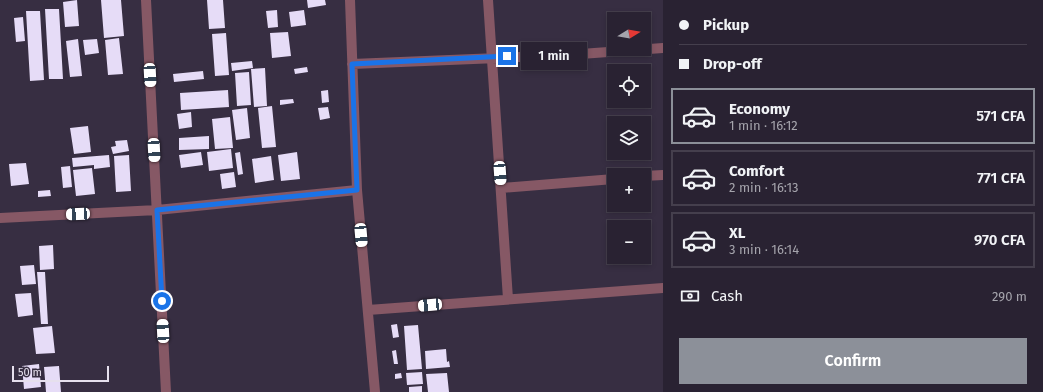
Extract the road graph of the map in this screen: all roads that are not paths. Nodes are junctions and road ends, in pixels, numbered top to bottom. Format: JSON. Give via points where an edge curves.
{"nodes":[{"id":1,"x":146,"y":0,"type":"edge"},
{"id":2,"x":350,"y":0,"type":"edge"},
{"id":3,"x":488,"y":0,"type":"edge"},
{"id":4,"x":663,"y":48,"type":"edge"},
{"id":5,"x":492,"y":57,"type":"junction"},
{"id":6,"x":352,"y":64,"type":"junction"},
{"id":7,"x":663,"y":175,"type":"edge"},
{"id":8,"x":651,"y":176,"type":"edge"},
{"id":9,"x":607,"y":180,"type":"edge"},
{"id":10,"x":501,"y":188,"type":"junction"},
{"id":11,"x":357,"y":190,"type":"junction"},
{"id":12,"x":157,"y":210,"type":"junction"},
{"id":13,"x":0,"y":218,"type":"edge"},
{"id":14,"x":663,"y":288,"type":"edge"},
{"id":15,"x":508,"y":298,"type":"junction"},
{"id":16,"x":368,"y":310,"type":"junction"},
{"id":17,"x":166,"y":392,"type":"edge"},
{"id":18,"x":375,"y":392,"type":"edge"}],
"edges":[{"from":1,"to":12,"type":"street"},
{"from":2,"to":6,"type":"street"},
{"from":3,"to":5,"type":"street"},
{"from":4,"to":5,"type":"street"},
{"from":5,"to":6,"type":"street"},
{"from":5,"to":10,"type":"street"},
{"from":6,"to":11,"type":"street"},
{"from":7,"to":8,"type":"street"},
{"from":9,"to":10,"type":"street"},
{"from":10,"to":15,"type":"street"},
{"from":11,"to":12,"type":"street"},
{"from":11,"to":16,"type":"street"},
{"from":12,"to":13,"type":"street"},
{"from":12,"to":17,"type":"street"},
{"from":14,"to":15,"type":"street"},
{"from":15,"to":16,"type":"street"},
{"from":16,"to":18,"type":"street"}]}
